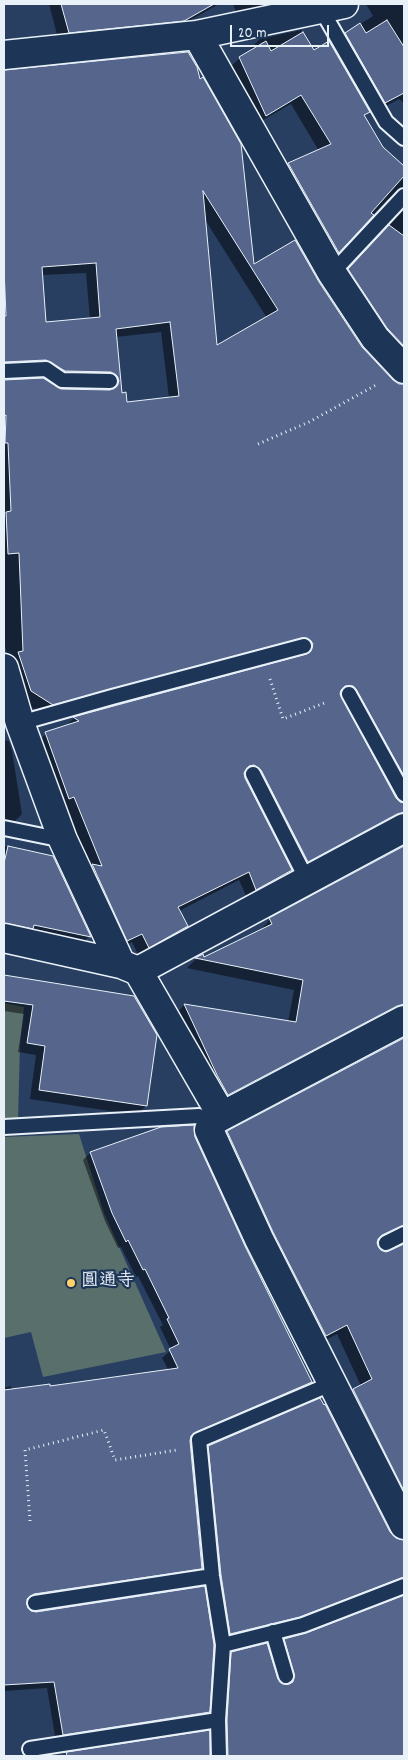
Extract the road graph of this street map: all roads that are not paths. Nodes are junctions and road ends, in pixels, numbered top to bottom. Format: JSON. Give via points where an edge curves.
{"nodes":[{"id":1,"x":333,"y":6,"type":"edge"},
{"id":2,"x":197,"y":35,"type":"junction"},
{"id":3,"x":4,"y":55,"type":"edge"},
{"id":4,"x":404,"y":138,"type":"edge"},
{"id":5,"x":404,"y":196,"type":"edge"},
{"id":6,"x":332,"y":274,"type":"junction"},
{"id":7,"x":404,"y":369,"type":"edge"},
{"id":8,"x":4,"y":371,"type":"edge"},
{"id":9,"x":110,"y":381,"type":"dead end"},
{"id":10,"x":304,"y":646,"type":"dead end"},
{"id":11,"x":4,"y":668,"type":"edge"},
{"id":12,"x":349,"y":694,"type":"road end"},
{"id":13,"x":20,"y":723,"type":"junction"},
{"id":14,"x":253,"y":774,"type":"dead end"},
{"id":15,"x":404,"y":794,"type":"edge"},
{"id":16,"x":4,"y":828,"type":"edge"},
{"id":17,"x":404,"y":828,"type":"edge"},
{"id":18,"x":63,"y":840,"type":"junction"},
{"id":19,"x":307,"y":880,"type":"junction"},
{"id":20,"x":4,"y":938,"type":"edge"},
{"id":21,"x":129,"y":967,"type":"junction"},
{"id":22,"x":404,"y":1020,"type":"edge"},
{"id":23,"x":217,"y":1119,"type":"junction"},
{"id":24,"x":4,"y":1127,"type":"edge"},
{"id":25,"x":404,"y":1234,"type":"edge"},
{"id":26,"x":386,"y":1243,"type":"dead end"},
{"id":27,"x":334,"y":1383,"type":"junction"},
{"id":28,"x":404,"y":1525,"type":"edge"},
{"id":29,"x":212,"y":1576,"type":"junction"},
{"id":30,"x":404,"y":1586,"type":"edge"},
{"id":31,"x":35,"y":1603,"type":"dead end"},
{"id":32,"x":273,"y":1632,"type":"junction"},
{"id":33,"x":223,"y":1645,"type":"junction"},
{"id":34,"x":286,"y":1676,"type":"dead end"},
{"id":35,"x":218,"y":1720,"type":"junction"},
{"id":36,"x":30,"y":1749,"type":"dead end"},
{"id":37,"x":218,"y":1756,"type":"edge"}],
"edges":[{"from":1,"to":2,"type":"street"},
{"from":1,"to":4,"type":"lane","via":[[386,122]]},
{"from":2,"to":3,"type":"street"},
{"from":2,"to":6,"type":"street"},
{"from":5,"to":6,"type":"lane"},
{"from":6,"to":7,"type":"street","via":[[374,338]]},
{"from":8,"to":9,"type":"lane","via":[[46,369],[62,380]]},
{"from":10,"to":13,"type":"lane"},
{"from":11,"to":13,"type":"street"},
{"from":12,"to":15,"type":"lane"},
{"from":13,"to":18,"type":"street"},
{"from":14,"to":19,"type":"lane"},
{"from":16,"to":18,"type":"lane"},
{"from":17,"to":19,"type":"street"},
{"from":18,"to":21,"type":"street"},
{"from":19,"to":21,"type":"street"},
{"from":20,"to":21,"type":"street"},
{"from":21,"to":23,"type":"street"},
{"from":22,"to":23,"type":"street"},
{"from":23,"to":24,"type":"lane","via":[[199,1116]]},
{"from":23,"to":27,"type":"street","via":[[209,1130],[259,1239]]},
{"from":25,"to":26,"type":"lane"},
{"from":27,"to":28,"type":"street"},
{"from":27,"to":29,"type":"lane","via":[[200,1440]]},
{"from":29,"to":31,"type":"lane"},
{"from":29,"to":33,"type":"lane"},
{"from":30,"to":32,"type":"lane"},
{"from":32,"to":33,"type":"lane"},
{"from":32,"to":34,"type":"lane"},
{"from":33,"to":35,"type":"lane"},
{"from":35,"to":36,"type":"lane"},
{"from":35,"to":37,"type":"lane"}]}
